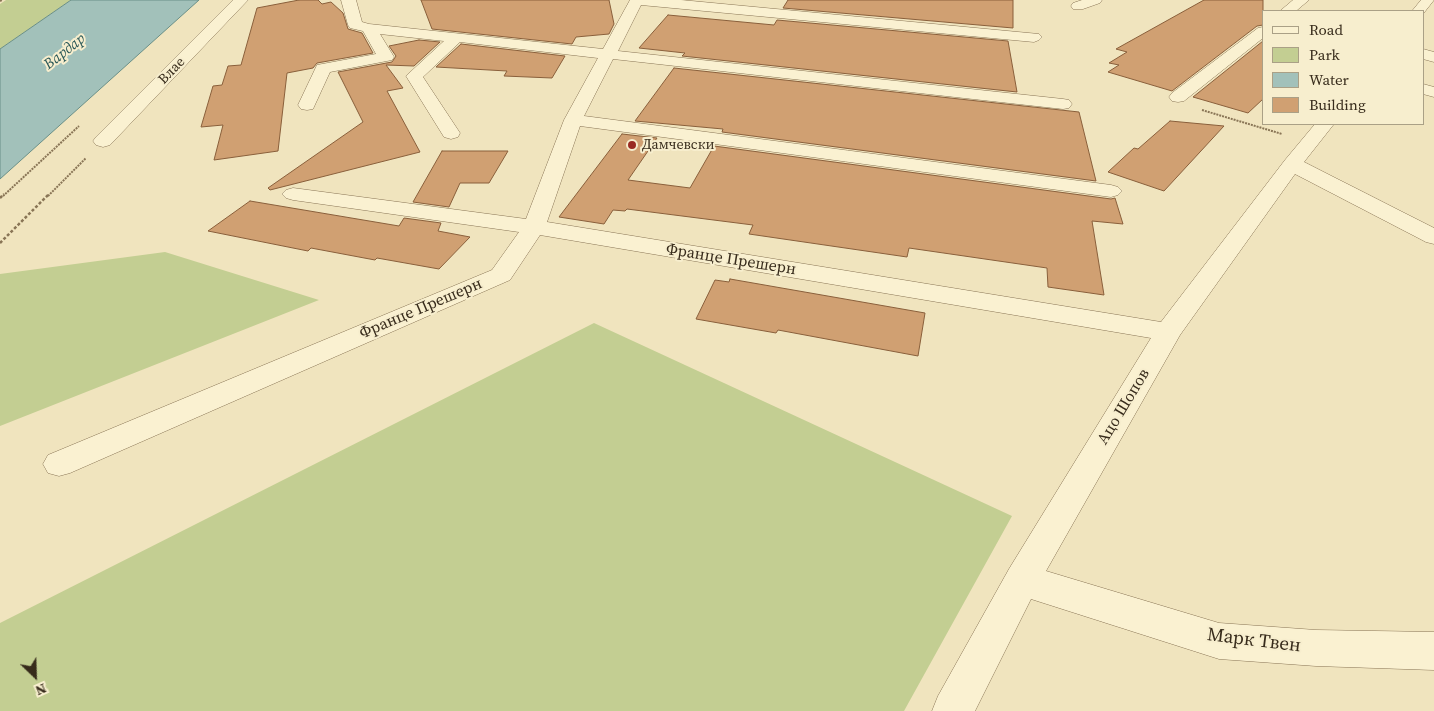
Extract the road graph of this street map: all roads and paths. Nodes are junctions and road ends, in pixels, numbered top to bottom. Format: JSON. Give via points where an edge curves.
{"nodes":[{"id":1,"x":241,"y":0,"type":"edge"},
{"id":2,"x":349,"y":0,"type":"edge"},
{"id":3,"x":637,"y":0,"type":"edge"},
{"id":4,"x":1094,"y":0,"type":"edge"},
{"id":5,"x":1302,"y":0,"type":"edge"},
{"id":6,"x":1078,"y":6,"type":"dead end"},
{"id":7,"x":1289,"y":10,"type":"edge"},
{"id":8,"x":369,"y":28,"type":"junction"},
{"id":9,"x":1262,"y":32,"type":"edge"},
{"id":10,"x":458,"y":37,"type":"junction"},
{"id":11,"x":1034,"y":37,"type":"dead end"},
{"id":12,"x":608,"y":52,"type":"junction"},
{"id":13,"x":1178,"y":98,"type":"joint"},
{"id":14,"x":1063,"y":104,"type":"dead end"},
{"id":15,"x":307,"y":105,"type":"dead end"},
{"id":16,"x":573,"y":120,"type":"junction"},
{"id":17,"x":1324,"y":125,"type":"edge"},
{"id":18,"x":1268,"y":130,"type":"dead end"},
{"id":19,"x":451,"y":133,"type":"dead end"},
{"id":20,"x":103,"y":142,"type":"joint"},
{"id":21,"x":61,"y":143,"type":"dead end"},
{"id":22,"x":1292,"y":164,"type":"junction"},
{"id":23,"x":1111,"y":190,"type":"dead end"},
{"id":24,"x":293,"y":194,"type":"dead end"},
{"id":25,"x":0,"y":198,"type":"edge"},
{"id":26,"x":534,"y":227,"type":"junction"},
{"id":27,"x":1434,"y":237,"type":"edge"},
{"id":28,"x":0,"y":243,"type":"edge"},
{"id":29,"x":1168,"y":332,"type":"junction"},
{"id":30,"x":58,"y":464,"type":"dead end"},
{"id":31,"x":1022,"y":580,"type":"junction"},
{"id":32,"x":1434,"y":651,"type":"edge"},
{"id":33,"x":953,"y":711,"type":"edge"}],
"edges":[{"from":1,"to":20,"type":"street","name":"Влае"},
{"from":2,"to":8,"type":"street","via":[[355,25]]},
{"from":3,"to":11,"type":"street"},
{"from":3,"to":12,"type":"street","name":"Францe Прешерн"},
{"from":4,"to":6,"type":"street"},
{"from":5,"to":7,"type":"street"},
{"from":8,"to":10,"type":"street"},
{"from":8,"to":15,"type":"street","via":[[386,57],[323,68]]},
{"from":9,"to":13,"type":"street"},
{"from":10,"to":12,"type":"street"},
{"from":10,"to":19,"type":"street","via":[[414,76]]},
{"from":12,"to":14,"type":"street"},
{"from":12,"to":16,"type":"street","name":"Францe Прешерн"},
{"from":13,"to":18,"type":"path","via":[[1172,101]]},
{"from":16,"to":23,"type":"street"},
{"from":16,"to":26,"type":"street","name":"Францe Прешерн"},
{"from":17,"to":22,"type":"street","name":"Ацо Шопов"},
{"from":20,"to":28,"type":"path"},
{"from":21,"to":25,"type":"path"},
{"from":22,"to":27,"type":"street"},
{"from":22,"to":29,"type":"street","name":"Ацо Шопов"},
{"from":24,"to":26,"type":"street","name":"Франце Прешерн"},
{"from":26,"to":29,"type":"street","name":"Франце Прешерн"},
{"from":26,"to":30,"type":"street","name":"Францe Прешерн","via":[[501,275]]},
{"from":29,"to":31,"type":"street","name":"Ацо Шопов"},
{"from":31,"to":32,"type":"street","name":"Марк Твен","via":[[1219,640],[1316,648]]},
{"from":31,"to":33,"type":"street","name":"Ацо Шопов"}]}
